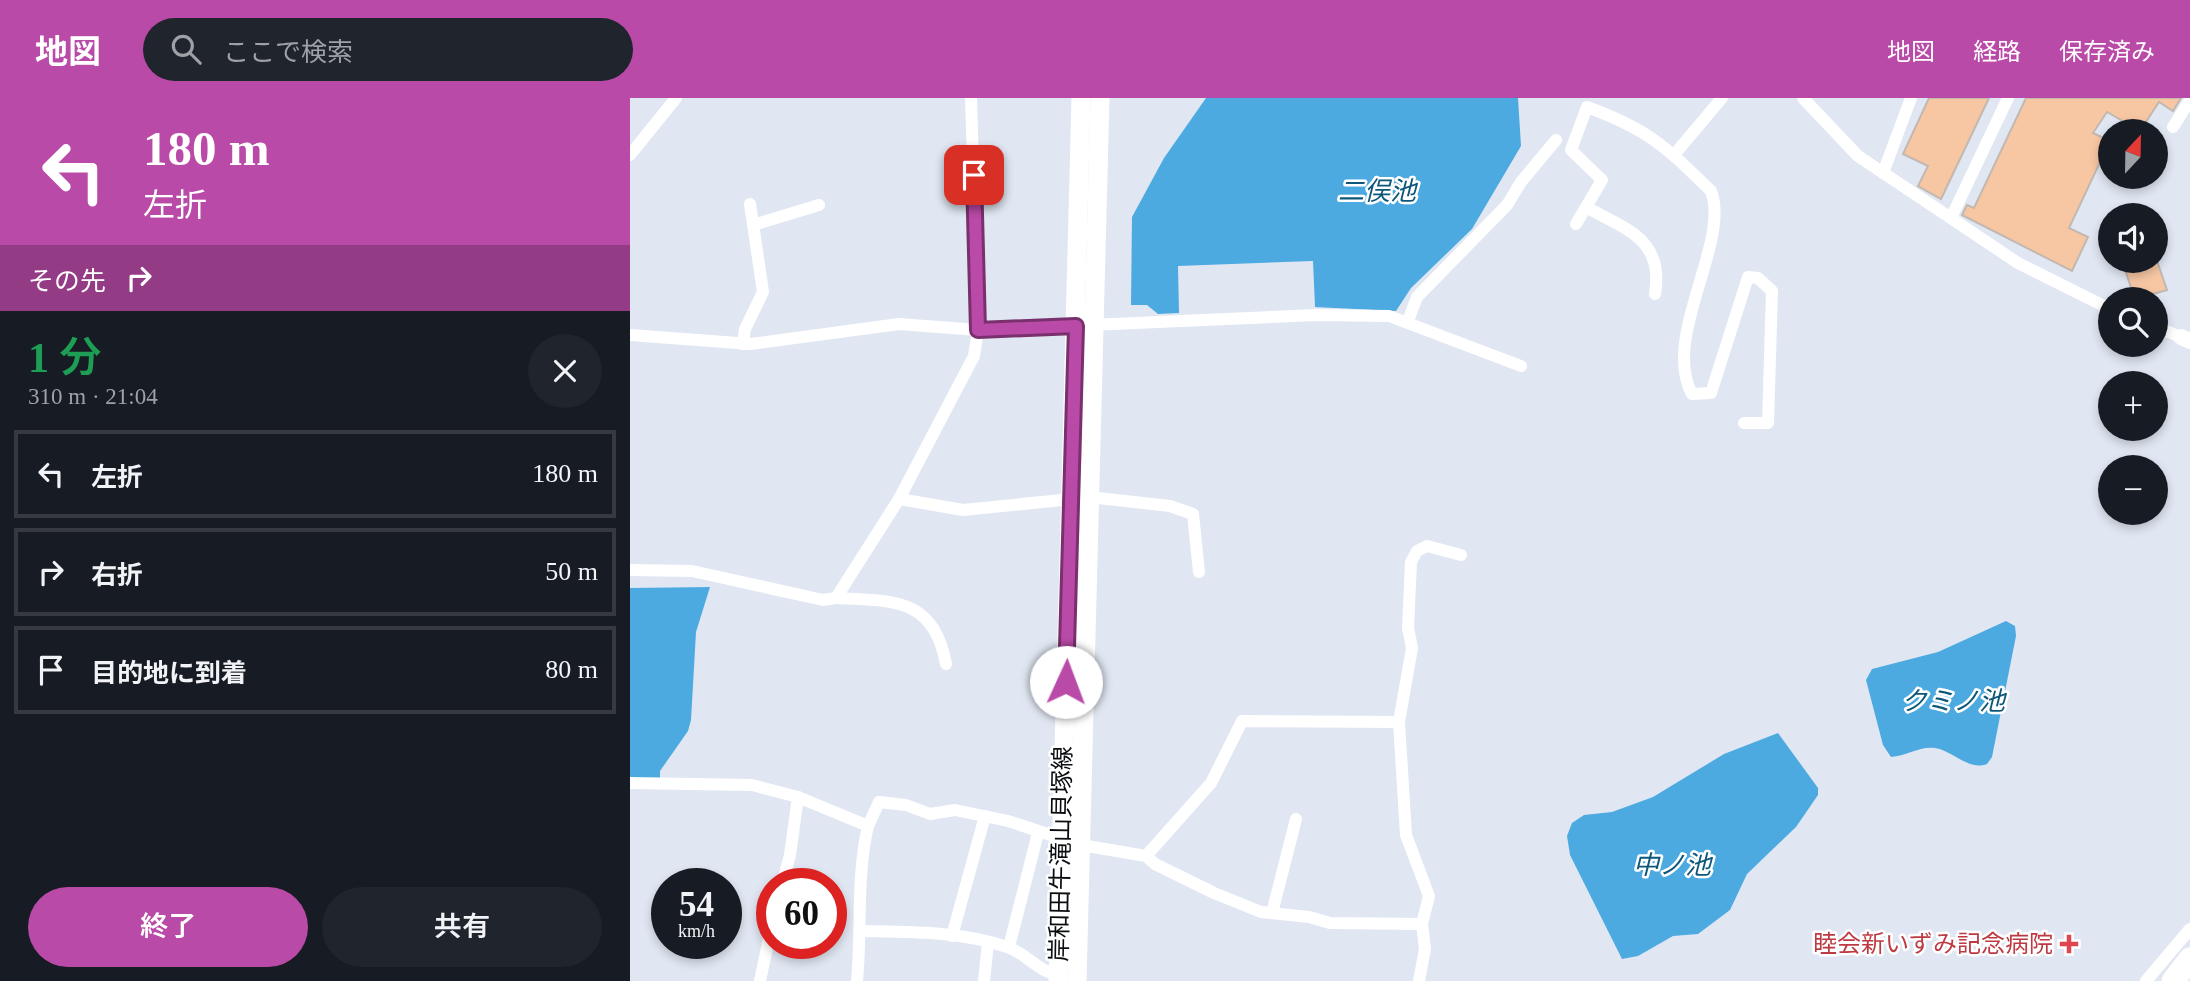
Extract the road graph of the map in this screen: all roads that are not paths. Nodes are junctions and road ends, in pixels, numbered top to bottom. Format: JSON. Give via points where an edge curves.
{"nodes":[{"id":1,"x":676,"y":98,"type":"edge"},
{"id":2,"x":971,"y":98,"type":"edge"},
{"id":3,"x":1081,"y":98,"type":"edge"},
{"id":4,"x":1100,"y":98,"type":"edge"},
{"id":5,"x":1722,"y":98,"type":"edge"},
{"id":6,"x":1803,"y":98,"type":"edge"},
{"id":7,"x":1911,"y":98,"type":"edge"},
{"id":8,"x":2008,"y":98,"type":"edge"},
{"id":9,"x":2190,"y":100,"type":"edge"},
{"id":10,"x":2173,"y":127,"type":"dead end"},
{"id":11,"x":1556,"y":140,"type":"dead end"},
{"id":12,"x":630,"y":155,"type":"edge"},
{"id":13,"x":1674,"y":155,"type":"junction"},
{"id":14,"x":1883,"y":173,"type":"junction"},
{"id":15,"x":750,"y":204,"type":"dead end"},
{"id":16,"x":819,"y":205,"type":"dead end"},
{"id":17,"x":1586,"y":207,"type":"junction"},
{"id":18,"x":1951,"y":218,"type":"junction"},
{"id":19,"x":1576,"y":224,"type":"dead end"},
{"id":20,"x":753,"y":225,"type":"junction"},
{"id":21,"x":1655,"y":294,"type":"dead end"},
{"id":22,"x":2098,"y":303,"type":"edge"},
{"id":23,"x":1408,"y":321,"type":"junction"},
{"id":24,"x":1084,"y":326,"type":"junction"},
{"id":25,"x":978,"y":330,"type":"junction"},
{"id":26,"x":2168,"y":332,"type":"edge"},
{"id":27,"x":630,"y":335,"type":"edge"},
{"id":28,"x":2185,"y":339,"type":"edge"},
{"id":29,"x":743,"y":344,"type":"junction"},
{"id":30,"x":1521,"y":366,"type":"dead end"},
{"id":31,"x":1744,"y":423,"type":"dead end"},
{"id":32,"x":1080,"y":498,"type":"junction"},
{"id":33,"x":898,"y":499,"type":"junction"},
{"id":34,"x":1461,"y":555,"type":"dead end"},
{"id":35,"x":630,"y":570,"type":"edge"},
{"id":36,"x":1199,"y":572,"type":"dead end"},
{"id":37,"x":836,"y":598,"type":"junction"},
{"id":38,"x":946,"y":664,"type":"dead end"},
{"id":39,"x":1399,"y":722,"type":"junction"},
{"id":40,"x":630,"y":783,"type":"edge"},
{"id":41,"x":798,"y":797,"type":"junction"},
{"id":42,"x":985,"y":816,"type":"junction"},
{"id":43,"x":1296,"y":819,"type":"dead end"},
{"id":44,"x":868,"y":827,"type":"junction"},
{"id":45,"x":1038,"y":833,"type":"junction"},
{"id":46,"x":1060,"y":840,"type":"junction"},
{"id":47,"x":1081,"y":845,"type":"junction"},
{"id":48,"x":1146,"y":856,"type":"junction"},
{"id":49,"x":786,"y":868,"type":"edge"},
{"id":50,"x":1272,"y":913,"type":"junction"},
{"id":51,"x":1422,"y":924,"type":"junction"},
{"id":52,"x":2190,"y":929,"type":"edge"},
{"id":53,"x":860,"y":931,"type":"junction"},
{"id":54,"x":952,"y":936,"type":"junction"},
{"id":55,"x":988,"y":943,"type":"junction"},
{"id":56,"x":1009,"y":947,"type":"junction"},
{"id":57,"x":765,"y":959,"type":"edge"},
{"id":58,"x":2190,"y":959,"type":"edge"},
{"id":59,"x":1065,"y":979,"type":"edge"},
{"id":60,"x":760,"y":981,"type":"edge"},
{"id":61,"x":858,"y":981,"type":"edge"},
{"id":62,"x":985,"y":981,"type":"edge"},
{"id":63,"x":1419,"y":981,"type":"edge"},
{"id":64,"x":2146,"y":981,"type":"edge"},
{"id":65,"x":2173,"y":981,"type":"edge"}],
"edges":[{"from":1,"to":12,"type":"street"},
{"from":2,"to":25,"type":"street"},
{"from":3,"to":24,"type":"main road","name":"岸和田牛滝山貝塚線"},
{"from":4,"to":24,"type":"main road","name":"岸和田牛滝山貝塚線"},
{"from":5,"to":13,"type":"street"},
{"from":6,"to":14,"type":"street","via":[[1858,156]]},
{"from":7,"to":14,"type":"street"},
{"from":8,"to":18,"type":"street"},
{"from":9,"to":10,"type":"street"},
{"from":11,"to":23,"type":"street","via":[[1507,205],[1417,297]]},
{"from":13,"to":17,"type":"street","via":[[1629,122],[1587,107],[1571,150],[1602,180]]},
{"from":13,"to":31,"type":"street","via":[[1711,191],[1716,203],[1683,367],[1692,394],[1711,393],[1748,277],[1758,278],[1772,291],[1768,423]]},
{"from":14,"to":18,"type":"street"},
{"from":15,"to":20,"type":"street"},
{"from":16,"to":20,"type":"street"},
{"from":17,"to":19,"type":"street"},
{"from":17,"to":21,"type":"street","via":[[1644,240],[1657,266]]},
{"from":18,"to":22,"type":"street","via":[[2018,264]]},
{"from":20,"to":29,"type":"street","via":[[763,292],[745,328]]},
{"from":23,"to":24,"type":"street","via":[[1389,316],[1317,314]]},
{"from":23,"to":30,"type":"street"},
{"from":24,"to":25,"type":"street"},
{"from":24,"to":32,"type":"main road","name":"岸和田牛滝山貝塚線"},
{"from":25,"to":29,"type":"street","via":[[899,324]]},
{"from":25,"to":33,"type":"street","via":[[974,356]]},
{"from":26,"to":28,"type":"street"},
{"from":27,"to":29,"type":"street"},
{"from":32,"to":33,"type":"street","via":[[963,510]]},
{"from":32,"to":36,"type":"street","via":[[1170,506],[1193,514]]},
{"from":32,"to":46,"type":"main road","name":"岸和田牛滝山貝塚線"},
{"from":32,"to":47,"type":"main road","name":"岸和田牛滝山貝塚線"},
{"from":33,"to":37,"type":"street"},
{"from":34,"to":39,"type":"street","via":[[1427,546],[1417,551],[1411,562],[1408,628],[1412,648]]},
{"from":35,"to":37,"type":"street","via":[[692,571],[824,600]]},
{"from":37,"to":38,"type":"street","via":[[914,607],[932,625]]},
{"from":39,"to":48,"type":"street","via":[[1242,721],[1211,783]]},
{"from":39,"to":51,"type":"street","via":[[1406,835],[1429,896]]},
{"from":40,"to":41,"type":"street","via":[[752,785]]},
{"from":41,"to":44,"type":"street"},
{"from":41,"to":49,"type":"street"},
{"from":42,"to":44,"type":"street","via":[[955,810],[930,814],[879,802]]},
{"from":42,"to":45,"type":"street"},
{"from":42,"to":54,"type":"street"},
{"from":43,"to":50,"type":"street"},
{"from":44,"to":53,"type":"street","via":[[859,897]]},
{"from":45,"to":46,"type":"street"},
{"from":45,"to":56,"type":"street"},
{"from":46,"to":47,"type":"street"},
{"from":46,"to":59,"type":"main road","name":"岸和田牛滝山貝塚線"},
{"from":47,"to":48,"type":"street"},
{"from":47,"to":59,"type":"main road","name":"岸和田牛滝山貝塚線"},
{"from":48,"to":50,"type":"street","via":[[1247,908]]},
{"from":50,"to":51,"type":"street","via":[[1330,923]]},
{"from":51,"to":63,"type":"street","via":[[1425,949]]},
{"from":52,"to":64,"type":"street"},
{"from":53,"to":54,"type":"street"},
{"from":53,"to":61,"type":"street"},
{"from":54,"to":55,"type":"street"},
{"from":55,"to":56,"type":"street"},
{"from":55,"to":62,"type":"street"},
{"from":56,"to":59,"type":"street","via":[[1047,973]]},
{"from":57,"to":60,"type":"street"},
{"from":58,"to":65,"type":"highway"}]}
